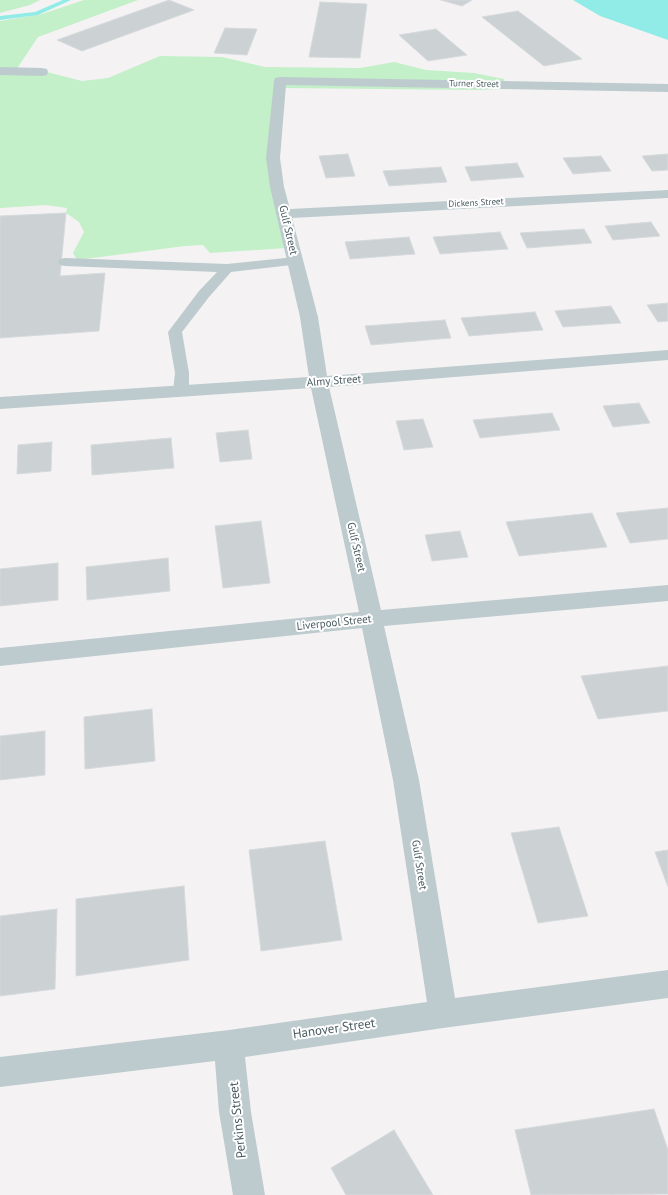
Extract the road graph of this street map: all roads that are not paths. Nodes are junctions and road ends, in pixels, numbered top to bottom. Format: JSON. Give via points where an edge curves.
{"nodes":[{"id":1,"x":0,"y":71,"type":"edge"},
{"id":2,"x":42,"y":72,"type":"dead end"},
{"id":3,"x":280,"y":81,"type":"joint"},
{"id":4,"x":668,"y":88,"type":"edge"},
{"id":5,"x":668,"y":194,"type":"edge"},
{"id":6,"x":284,"y":214,"type":"junction"},
{"id":7,"x":295,"y":261,"type":"junction"},
{"id":8,"x":65,"y":262,"type":"dead end"},
{"id":9,"x":227,"y":268,"type":"junction"},
{"id":10,"x":668,"y":355,"type":"edge"},
{"id":11,"x":320,"y":382,"type":"junction"},
{"id":12,"x":181,"y":391,"type":"junction"},
{"id":13,"x":0,"y":403,"type":"edge"},
{"id":14,"x":668,"y":593,"type":"edge"},
{"id":15,"x":371,"y":618,"type":"junction"},
{"id":16,"x":0,"y":657,"type":"edge"},
{"id":17,"x":668,"y":984,"type":"edge"},
{"id":18,"x":443,"y":1014,"type":"junction"},
{"id":19,"x":229,"y":1045,"type":"junction"},
{"id":20,"x":0,"y":1072,"type":"edge"},
{"id":21,"x":249,"y":1195,"type":"edge"}],
"edges":[{"from":1,"to":2,"type":"street"},
{"from":3,"to":4,"type":"street","name":"Turner Street"},
{"from":3,"to":6,"type":"street","name":"Gulf Street","via":[[273,158]]},
{"from":5,"to":6,"type":"street","name":"Dickens Street"},
{"from":6,"to":7,"type":"street","name":"Gulf Street"},
{"from":7,"to":9,"type":"lane"},
{"from":7,"to":11,"type":"street","name":"Gulf Street","via":[[309,317]]},
{"from":8,"to":9,"type":"lane"},
{"from":9,"to":12,"type":"lane","via":[[176,332],[182,373]]},
{"from":10,"to":11,"type":"street","name":"Almy Street"},
{"from":11,"to":12,"type":"street","name":"Almy Street"},
{"from":11,"to":15,"type":"street","name":"Gulf Street"},
{"from":12,"to":13,"type":"street","name":"Almy Street"},
{"from":14,"to":15,"type":"street","name":"Liverpool Street"},
{"from":15,"to":16,"type":"street","name":"Liverpool Street"},
{"from":15,"to":18,"type":"street","name":"Gulf Street","via":[[406,780]]},
{"from":17,"to":18,"type":"street","name":"Hanover Street"},
{"from":18,"to":19,"type":"street","name":"Hanover Street"},
{"from":19,"to":20,"type":"street","name":"Hanover Street"},
{"from":19,"to":21,"type":"street","name":"Perkins Street","via":[[235,1112]]}]}
